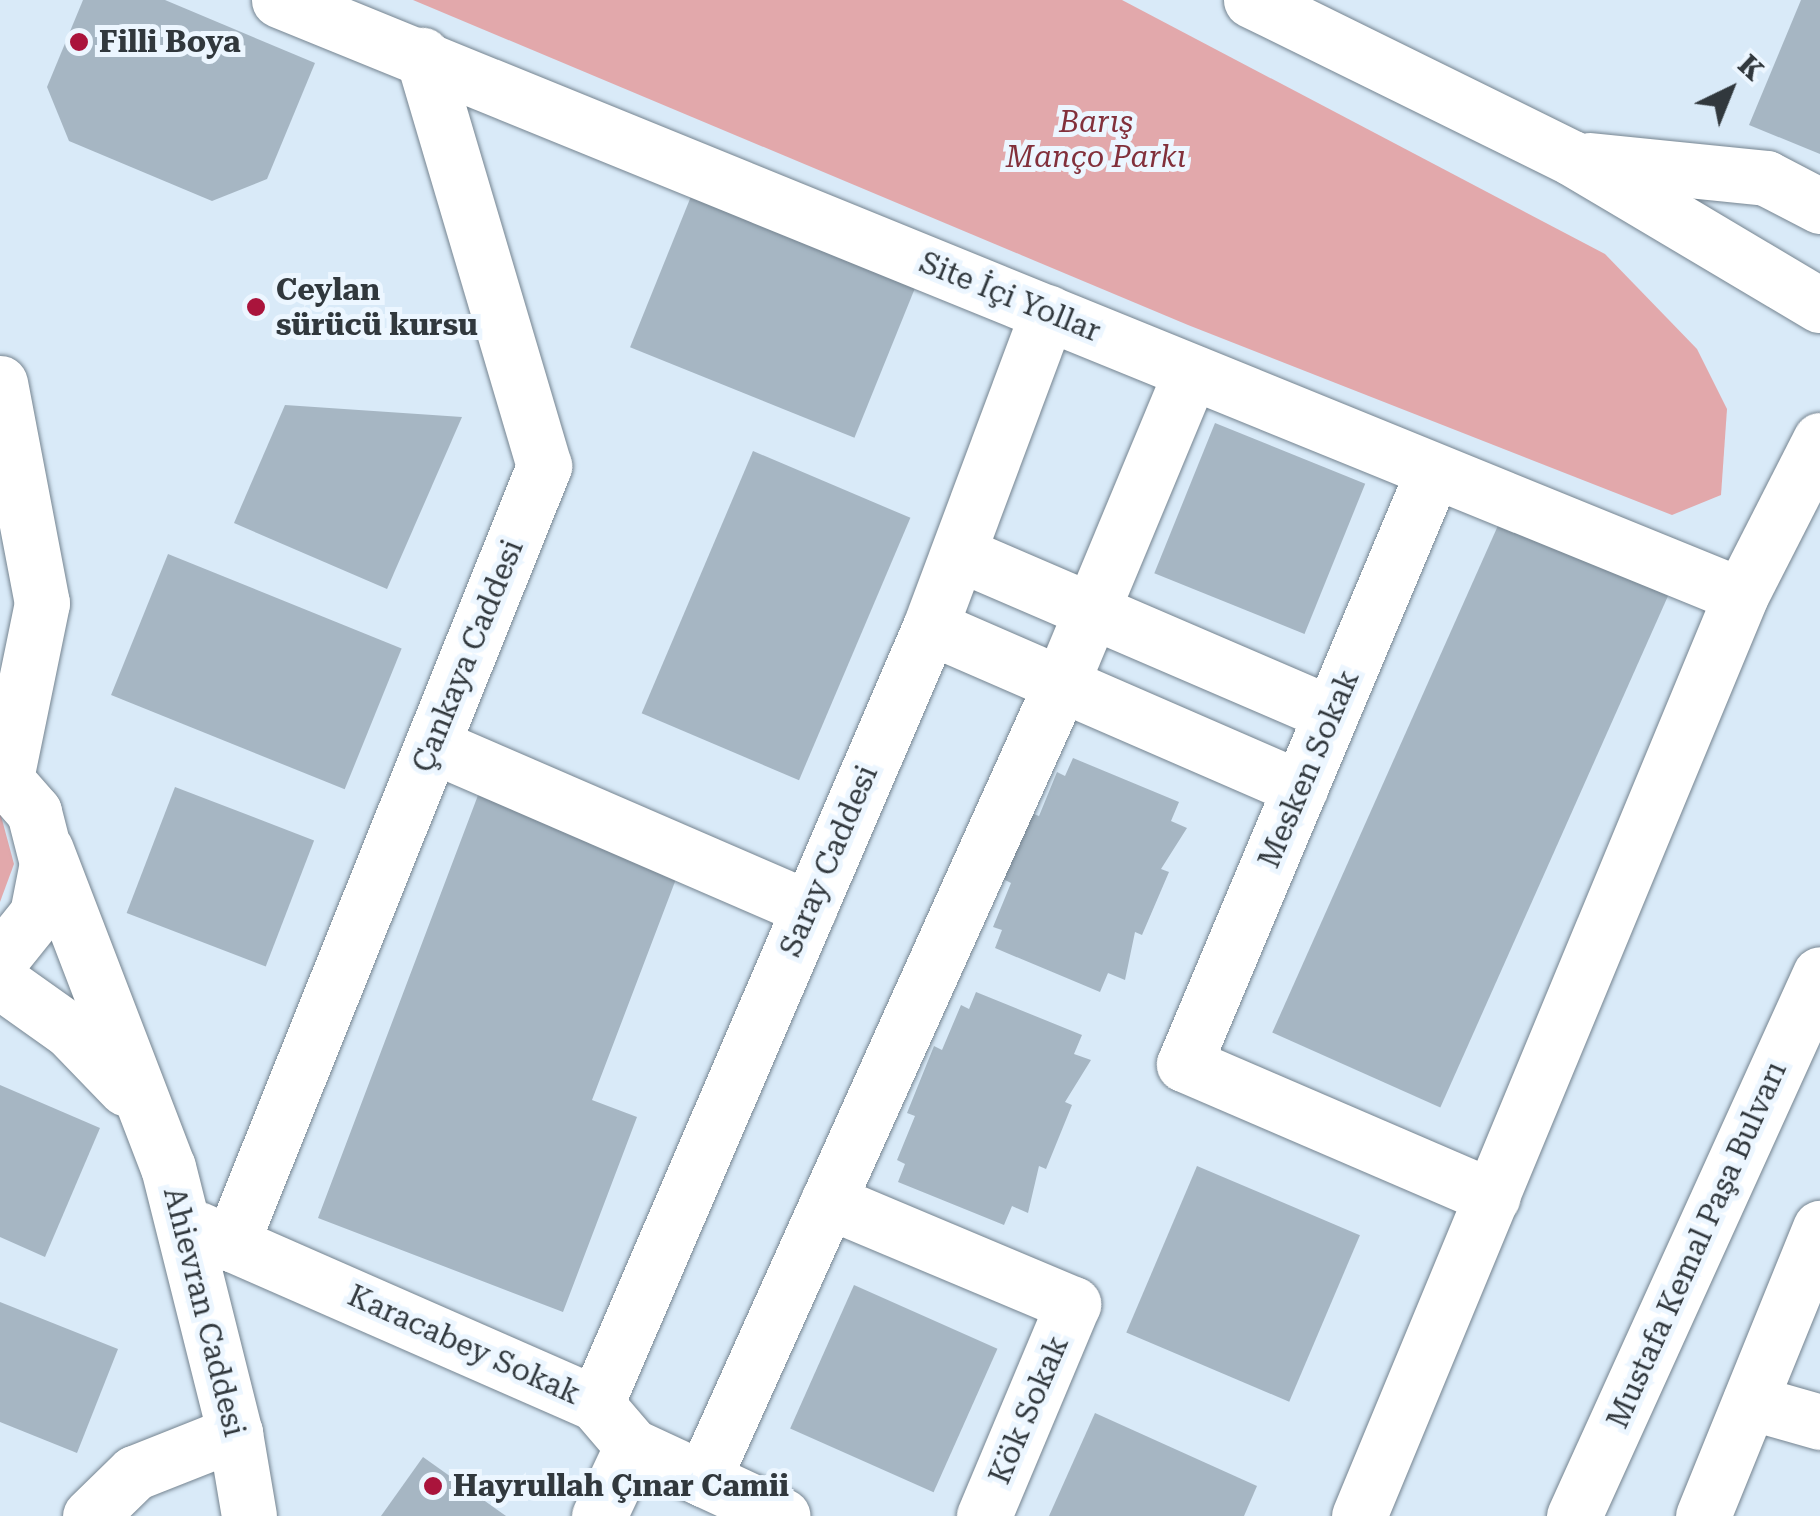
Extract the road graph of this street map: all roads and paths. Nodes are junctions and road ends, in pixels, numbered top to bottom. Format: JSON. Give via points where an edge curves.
{"nodes":[{"id":1,"x":279,"y":0,"type":"edge"},
{"id":2,"x":1250,"y":0,"type":"edge"},
{"id":3,"x":1328,"y":18,"type":"edge"},
{"id":4,"x":422,"y":55,"type":"junction"},
{"id":5,"x":1572,"y":158,"type":"junction"},
{"id":6,"x":1820,"y":206,"type":"edge"},
{"id":7,"x":1820,"y":305,"type":"edge"},
{"id":8,"x":1048,"y":312,"type":"junction"},
{"id":9,"x":1191,"y":372,"type":"junction"},
{"id":10,"x":0,"y":382,"type":"edge"},
{"id":11,"x":1820,"y":440,"type":"edge"},
{"id":12,"x":1432,"y":474,"type":"junction"},
{"id":13,"x":960,"y":554,"type":"junction"},
{"id":14,"x":1740,"y":596,"type":"junction"},
{"id":15,"x":1090,"y":610,"type":"junction"},
{"id":16,"x":930,"y":627,"type":"junction"},
{"id":17,"x":1061,"y":684,"type":"junction"},
{"id":18,"x":1331,"y":714,"type":"junction"},
{"id":19,"x":432,"y":744,"type":"junction"},
{"id":20,"x":3,"y":776,"type":"edge"},
{"id":21,"x":1301,"y":788,"type":"junction"},
{"id":22,"x":46,"y":850,"type":"junction"},
{"id":23,"x":809,"y":908,"type":"junction"},
{"id":24,"x":0,"y":960,"type":"edge"},
{"id":25,"x":1820,"y":962,"type":"edge"},
{"id":26,"x":1819,"y":975,"type":"edge"},
{"id":27,"x":0,"y":981,"type":"edge"},
{"id":28,"x":148,"y":1111,"type":"junction"},
{"id":29,"x":1493,"y":1197,"type":"junction"},
{"id":30,"x":828,"y":1202,"type":"junction"},
{"id":31,"x":182,"y":1223,"type":"junction"},
{"id":32,"x":1820,"y":1228,"type":"edge"},
{"id":33,"x":231,"y":1244,"type":"junction"},
{"id":34,"x":1750,"y":1402,"type":"junction"},
{"id":35,"x":596,"y":1404,"type":"junction"},
{"id":36,"x":1820,"y":1422,"type":"edge"},
{"id":37,"x":235,"y":1433,"type":"junction"},
{"id":38,"x":632,"y":1446,"type":"junction"},
{"id":39,"x":703,"y":1479,"type":"junction"},
{"id":40,"x":90,"y":1516,"type":"edge"},
{"id":41,"x":249,"y":1516,"type":"edge"},
{"id":42,"x":599,"y":1516,"type":"edge"},
{"id":43,"x":784,"y":1516,"type":"edge"},
{"id":44,"x":984,"y":1516,"type":"edge"},
{"id":45,"x":1359,"y":1516,"type":"edge"},
{"id":46,"x":1574,"y":1516,"type":"edge"},
{"id":47,"x":1703,"y":1516,"type":"edge"}],
"edges":[{"from":1,"to":4,"type":"main road","name":"Site İçi Yollar"},
{"from":2,"to":3,"type":"main road"},
{"from":3,"to":5,"type":"main road"},
{"from":4,"to":8,"type":"main road","name":"Site İçi Yollar"},
{"from":4,"to":19,"type":"main road","name":"Çankaya Caddesi","via":[[544,466]]},
{"from":5,"to":6,"type":"main road","via":[[1766,178]]},
{"from":5,"to":7,"type":"main road"},
{"from":8,"to":9,"type":"main road","name":"Site İçi Yollar"},
{"from":8,"to":13,"type":"main road","name":"Saray Caddesi"},
{"from":9,"to":12,"type":"main road","name":"Site İçi Yollar"},
{"from":9,"to":15,"type":"main road"},
{"from":10,"to":20,"type":"main road","via":[[42,603]]},
{"from":11,"to":14,"type":"main road"},
{"from":12,"to":14,"type":"main road","name":"Site İçi Yollar"},
{"from":12,"to":18,"type":"main road","name":"Mesken Sokak"},
{"from":13,"to":15,"type":"main road"},
{"from":13,"to":16,"type":"main road","name":"Saray Caddesi"},
{"from":14,"to":29,"type":"main road"},
{"from":15,"to":17,"type":"main road"},
{"from":15,"to":18,"type":"main road"},
{"from":16,"to":17,"type":"main road"},
{"from":16,"to":23,"type":"main road","name":"Saray Caddesi"},
{"from":17,"to":21,"type":"main road"},
{"from":17,"to":30,"type":"main road"},
{"from":18,"to":21,"type":"main road","name":"Mesken Sokak"},
{"from":19,"to":23,"type":"main road"},
{"from":19,"to":33,"type":"main road","name":"Çankaya Caddesi"},
{"from":20,"to":22,"type":"main road","name":"Ahievran Caddesi","via":[[34,812]]},
{"from":21,"to":29,"type":"main road","name":"Mesken Sokak","via":[[1184,1064]]},
{"from":22,"to":24,"type":"main road","via":[[37,914]]},
{"from":22,"to":28,"type":"main road","name":"Ahievran Caddesi"},
{"from":23,"to":35,"type":"main road","name":"Saray Caddesi"},
{"from":25,"to":26,"type":"main road"},
{"from":26,"to":46,"type":"main road","name":"Mustafa Kemal Paşa Bulvarı"},
{"from":27,"to":28,"type":"main road","via":[[69,1030]]},
{"from":28,"to":31,"type":"main road","name":"Ahievran Caddesi"},
{"from":29,"to":45,"type":"main road"},
{"from":30,"to":39,"type":"main road"},
{"from":30,"to":44,"type":"main road","name":"Kök Sokak","via":[[1073,1304]]},
{"from":31,"to":33,"type":"main road","name":"Karacabey Sokak"},
{"from":31,"to":37,"type":"main road","name":"Ahievran Caddesi"},
{"from":32,"to":34,"type":"main road"},
{"from":33,"to":35,"type":"main road","name":"Karacabey Sokak"},
{"from":34,"to":36,"type":"main road"},
{"from":34,"to":47,"type":"main road"},
{"from":35,"to":38,"type":"main road","name":"Karacabey Sokak"},
{"from":37,"to":40,"type":"main road","via":[[134,1473]]},
{"from":37,"to":41,"type":"main road","name":"Ahievran Caddesi"},
{"from":38,"to":39,"type":"main road","name":"Karacabey Sokak"},
{"from":38,"to":42,"type":"main road"},
{"from":39,"to":43,"type":"main road","name":"Karacabey Sokak"}]}
